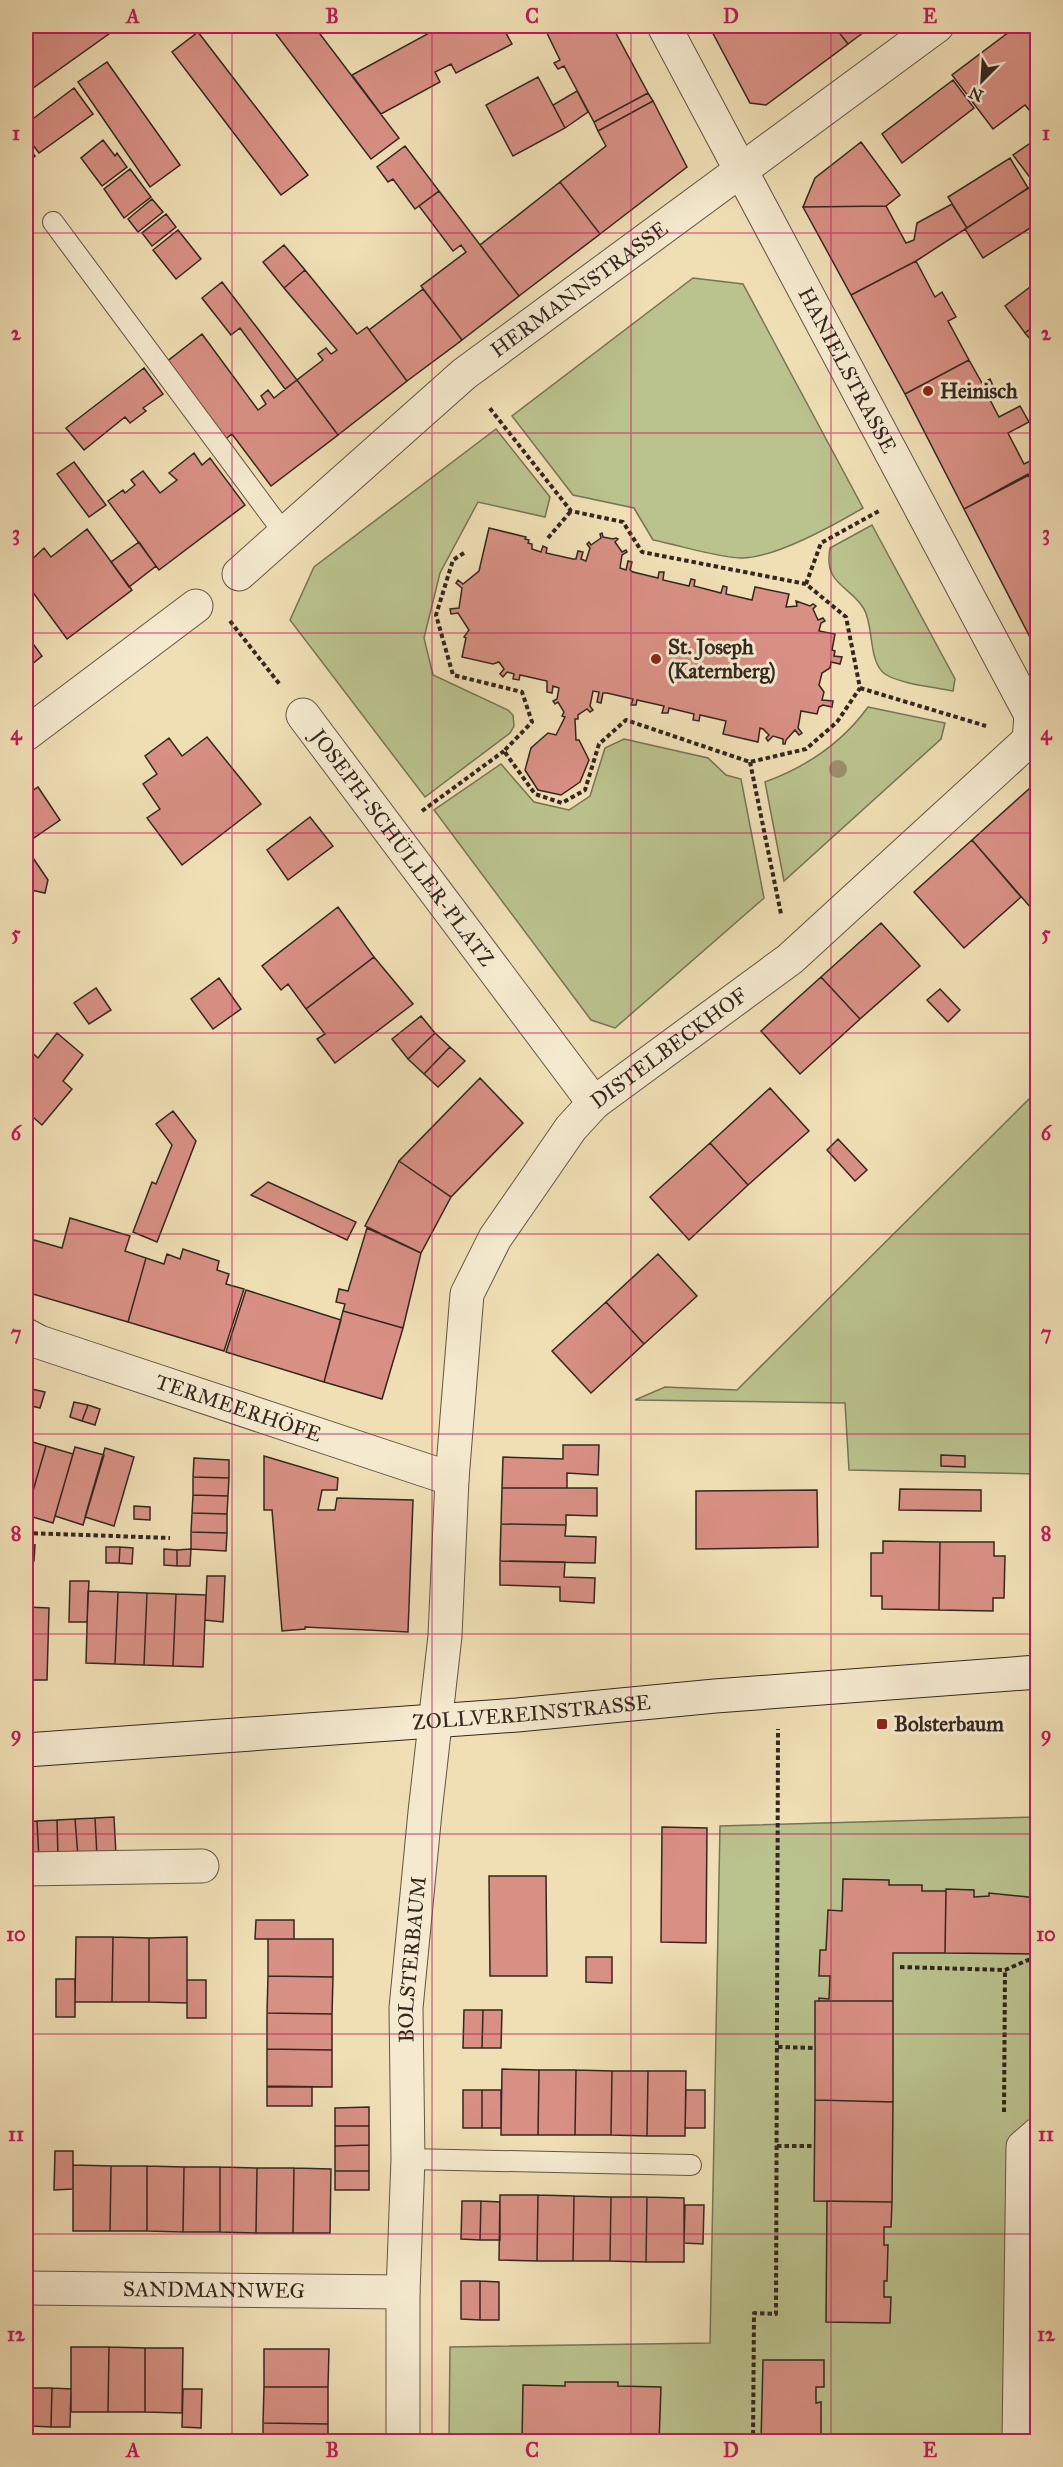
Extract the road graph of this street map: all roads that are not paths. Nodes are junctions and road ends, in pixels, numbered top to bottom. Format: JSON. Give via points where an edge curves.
{"nodes":[{"id":1,"x":664,"y":26,"type":"edge"},
{"id":2,"x":937,"y":26,"type":"edge"},
{"id":3,"x":741,"y":171,"type":"junction"},
{"id":4,"x":53,"y":222,"type":"dead end"},
{"id":5,"x":284,"y":533,"type":"junction"},
{"id":6,"x":238,"y":574,"type":"dead end"},
{"id":7,"x":211,"y":610,"type":"road end"},
{"id":8,"x":303,"y":716,"type":"road end"},
{"id":9,"x":1033,"y":721,"type":"edge"},
{"id":10,"x":26,"y":734,"type":"edge"},
{"id":11,"x":594,"y":1103,"type":"junction"},
{"id":12,"x":26,"y":1335,"type":"edge"},
{"id":13,"x":452,"y":1479,"type":"junction"},
{"id":14,"x":1038,"y":1672,"type":"edge"},
{"id":15,"x":437,"y":1720,"type":"junction"},
{"id":16,"x":26,"y":1749,"type":"edge"},
{"id":17,"x":202,"y":1866,"type":"dead end"},
{"id":18,"x":26,"y":1869,"type":"edge"},
{"id":19,"x":1037,"y":2134,"type":"edge"},
{"id":20,"x":408,"y":2160,"type":"junction"},
{"id":21,"x":691,"y":2165,"type":"dead end"},
{"id":22,"x":26,"y":2288,"type":"edge"},
{"id":23,"x":403,"y":2292,"type":"junction"},
{"id":24,"x":403,"y":2442,"type":"edge"},
{"id":25,"x":1019,"y":2442,"type":"edge"}],
"edges":[{"from":1,"to":3,"type":"street","name":"HANIELSTRASSE"},
{"from":2,"to":3,"type":"street","name":"HERMANNSTRASSE"},
{"from":3,"to":5,"type":"street","name":"HERMANNSTRASSE","via":[[464,374]]},
{"from":3,"to":9,"type":"street","name":"HANIELSTRASSE"},
{"from":4,"to":5,"type":"lane"},
{"from":5,"to":6,"type":"street","name":"HERMANNSTRASSE"},
{"from":7,"to":10,"type":"street"},
{"from":8,"to":11,"type":"street","name":"JOSEPH-SCHÜLLER-PLATZ"},
{"from":9,"to":11,"type":"street","name":"DISTELBECKHOF","via":[[790,959]]},
{"from":11,"to":13,"type":"street","name":"DISTELBECKHOF","via":[[571,1128],[495,1239],[467,1294]]},
{"from":12,"to":13,"type":"street","name":"TERMEERHÖFE"},
{"from":13,"to":15,"type":"street","name":"BOLSTERBAUM"},
{"from":14,"to":15,"type":"street","name":"ZOLLVEREINSTRASSE"},
{"from":15,"to":16,"type":"street","name":"ZOLLVEREINSTRASSE"},
{"from":15,"to":20,"type":"street","name":"BOLSTERBAUM","via":[[406,2008]]},
{"from":17,"to":18,"type":"street"},
{"from":19,"to":25,"type":"street","via":[[1023,2147]]},
{"from":20,"to":21,"type":"lane"},
{"from":20,"to":23,"type":"street","name":"BOLSTERBAUM"},
{"from":22,"to":23,"type":"street","name":"SANDMANNWEG"},
{"from":23,"to":24,"type":"street","name":"BOLSTERBAUM"}]}
